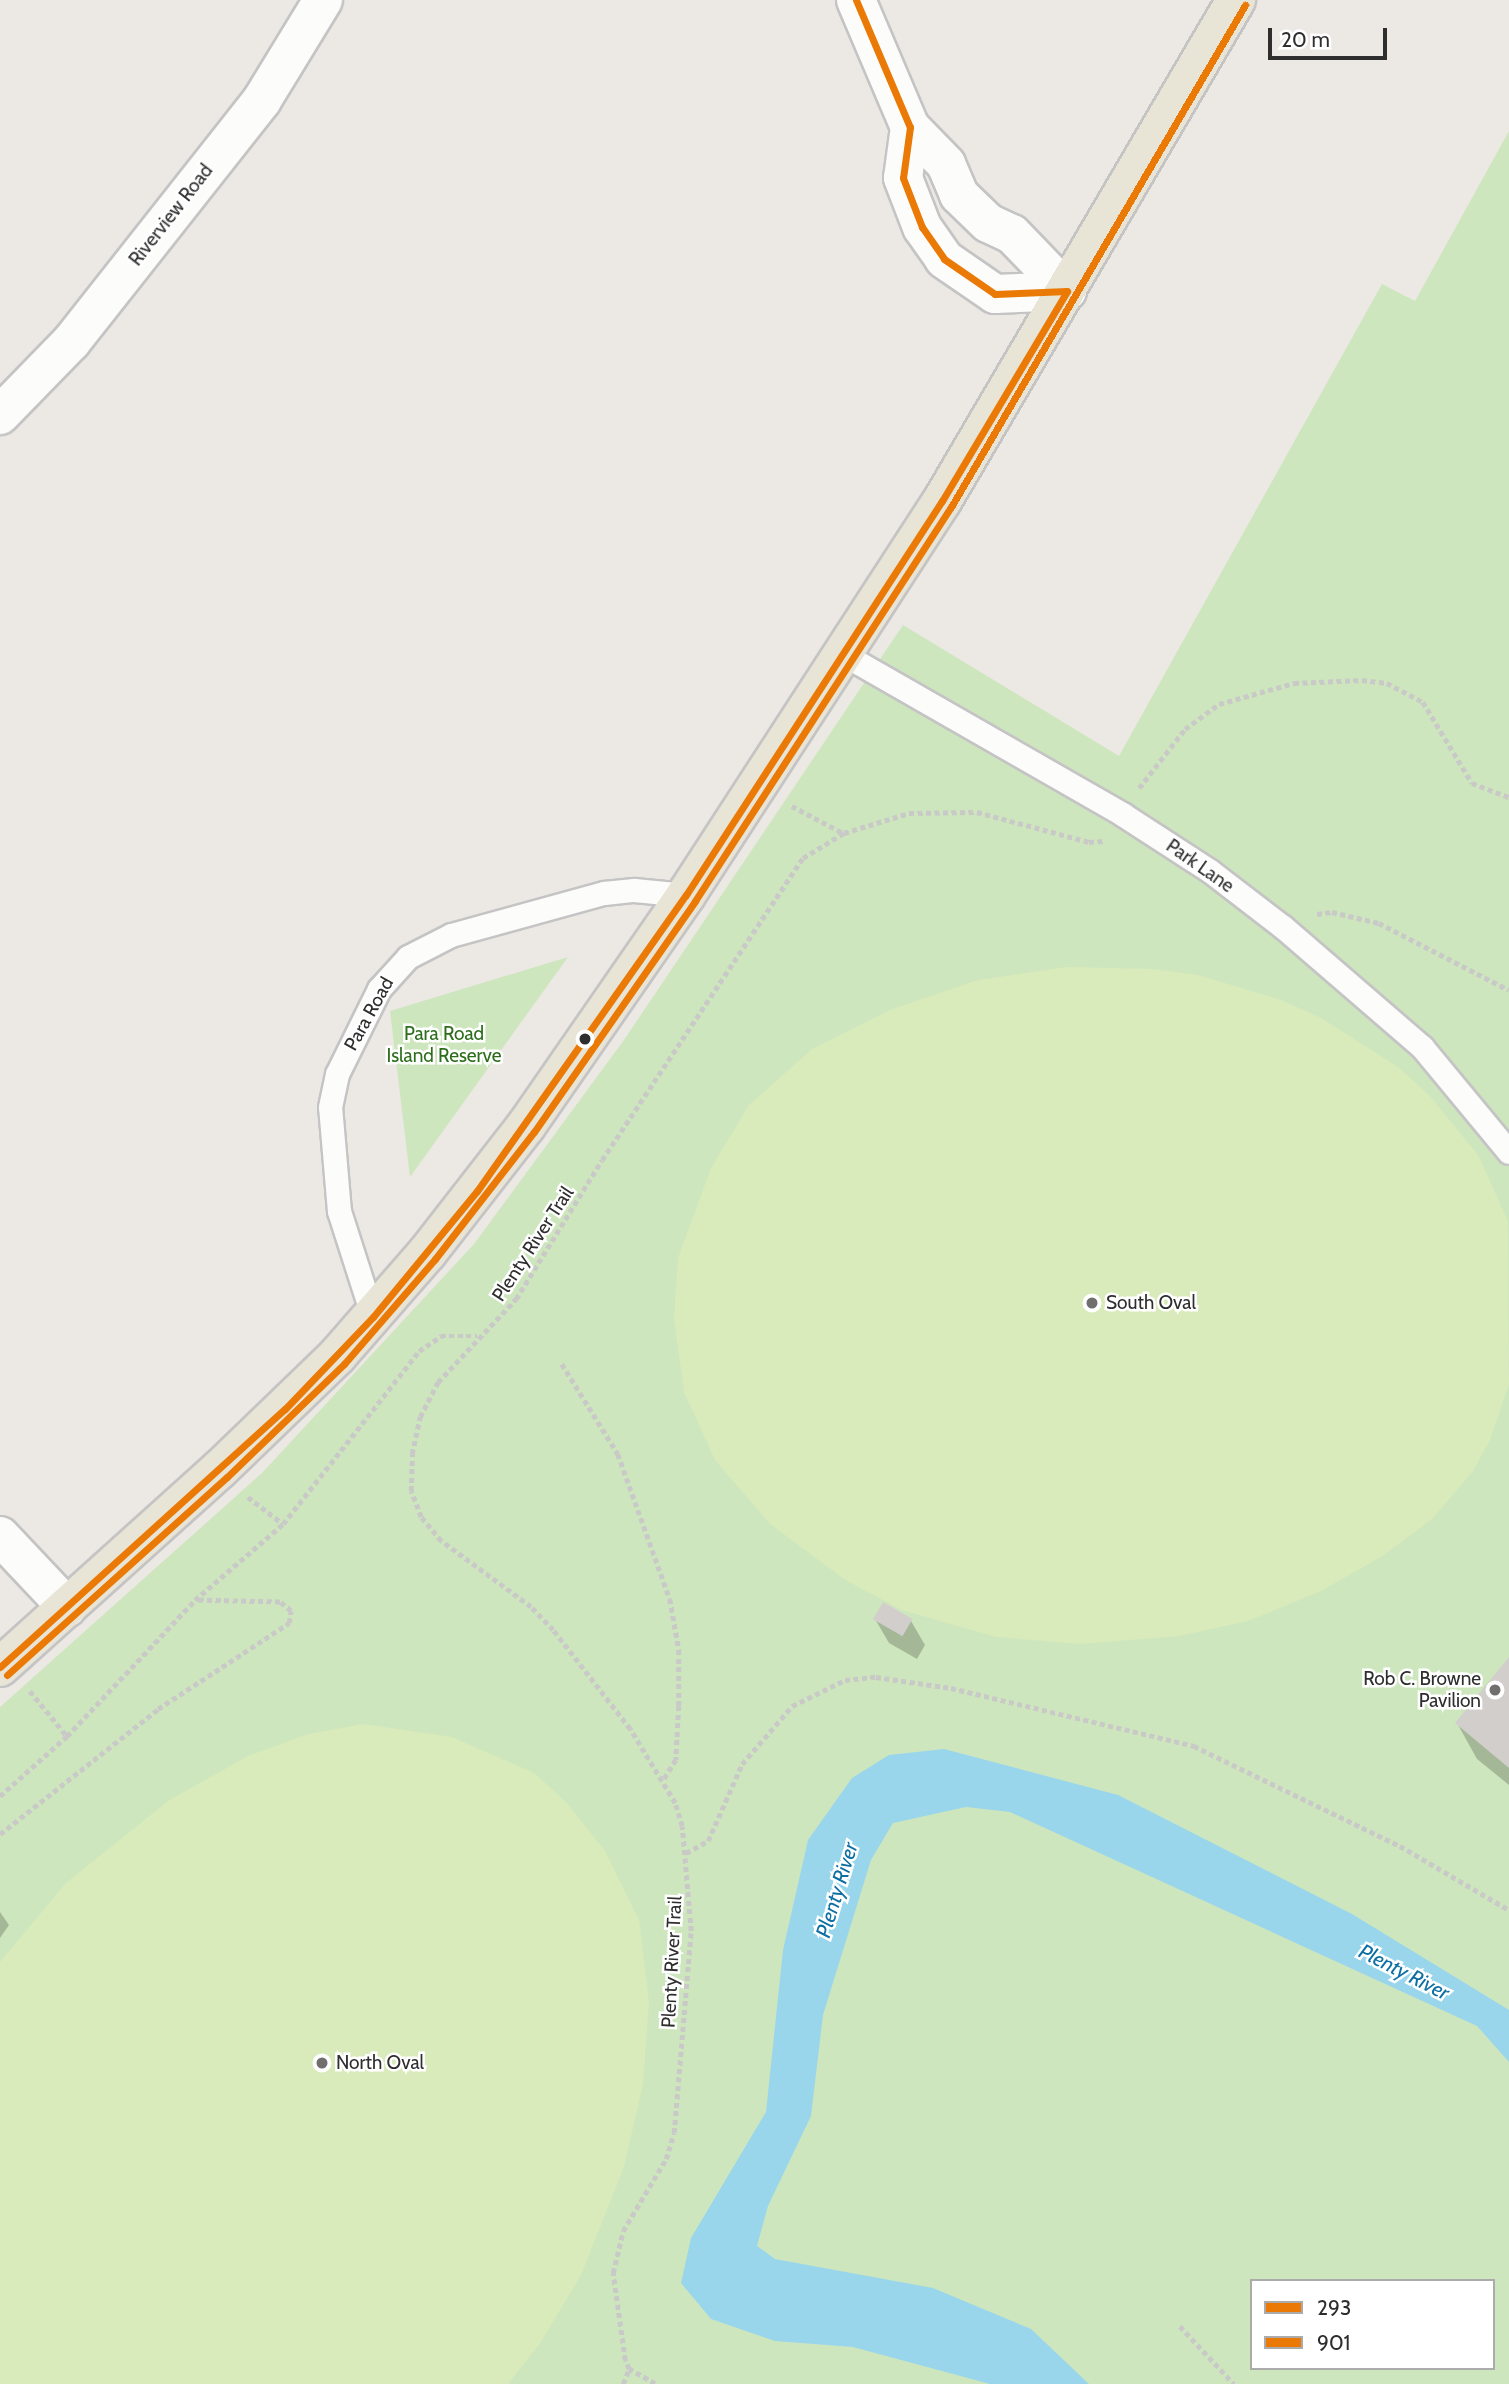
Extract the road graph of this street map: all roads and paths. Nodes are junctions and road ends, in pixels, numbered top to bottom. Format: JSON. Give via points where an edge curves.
{"nodes":[{"id":1,"x":323,"y":0,"type":"edge"},
{"id":2,"x":856,"y":0,"type":"edge"},
{"id":3,"x":1236,"y":0,"type":"edge"},
{"id":4,"x":910,"y":127,"type":"junction"},
{"id":5,"x":1067,"y":291,"type":"junction"},
{"id":6,"x":0,"y":415,"type":"edge"},
{"id":7,"x":843,"y":654,"type":"junction"},
{"id":8,"x":755,"y":786,"type":"junction"},
{"id":9,"x":1509,"y":797,"type":"edge"},
{"id":10,"x":1122,"y":814,"type":"junction"},
{"id":11,"x":844,"y":833,"type":"junction"},
{"id":12,"x":686,"y":895,"type":"junction"},
{"id":13,"x":1283,"y":927,"type":"junction"},
{"id":14,"x":1509,"y":990,"type":"edge"},
{"id":15,"x":1508,"y":1147,"type":"edge"},
{"id":16,"x":373,"y":1317,"type":"junction"},
{"id":17,"x":478,"y":1336,"type":"junction"},
{"id":18,"x":562,"y":1364,"type":"dead end"},
{"id":19,"x":0,"y":1536,"type":"edge"},
{"id":20,"x":195,"y":1600,"type":"junction"},
{"id":21,"x":67,"y":1607,"type":"junction"},
{"id":22,"x":3,"y":1665,"type":"edge"},
{"id":23,"x":67,"y":1736,"type":"junction"},
{"id":24,"x":663,"y":1781,"type":"junction"},
{"id":25,"x":0,"y":1796,"type":"edge"},
{"id":26,"x":0,"y":1834,"type":"edge"},
{"id":27,"x":686,"y":1853,"type":"junction"},
{"id":28,"x":1509,"y":1910,"type":"edge"},
{"id":29,"x":1180,"y":2326,"type":"dead end"},
{"id":30,"x":629,"y":2369,"type":"junction"},
{"id":31,"x":623,"y":2384,"type":"edge"},
{"id":32,"x":655,"y":2384,"type":"edge"},
{"id":33,"x":1234,"y":2384,"type":"edge"}],
"edges":[{"from":1,"to":6,"type":"street","name":"Riverview Road","via":[[262,100],[71,342]]},
{"from":2,"to":4,"type":"street"},
{"from":3,"to":5,"type":"main road"},
{"from":4,"to":5,"type":"street","via":[[946,164],[959,195],[988,223],[1012,234]]},
{"from":4,"to":5,"type":"street","via":[[904,178],[922,227],[944,259],[995,294]]},
{"from":5,"to":7,"type":"main road"},
{"from":7,"to":8,"type":"main road"},
{"from":7,"to":10,"type":"lane","name":"Park Lane"},
{"from":8,"to":11,"type":"path"},
{"from":8,"to":12,"type":"main road"},
{"from":9,"to":10,"type":"path","name":"Plenty River Trail","via":[[1472,783],[1423,702],[1408,691],[1362,680],[1294,683],[1219,704],[1185,729]]},
{"from":10,"to":11,"type":"path","name":"Plenty River Trail","via":[[1109,835],[1096,843],[977,812],[909,813]]},
{"from":10,"to":13,"type":"lane","name":"Park Lane","via":[[1210,871]]},
{"from":11,"to":17,"type":"path","name":"Plenty River Trail","via":[[803,858],[602,1160],[516,1299]]},
{"from":12,"to":16,"type":"main road","via":[[526,1126]]},
{"from":12,"to":16,"type":"lane","name":"Para Road","via":[[634,890],[592,896],[451,935],[408,957],[379,989],[338,1074],[330,1133],[339,1211]]},
{"from":13,"to":14,"type":"path","via":[[1312,915],[1353,915],[1379,923]]},
{"from":13,"to":15,"type":"lane","name":"Park Lane","via":[[1422,1047]]},
{"from":16,"to":21,"type":"main road","via":[[285,1409]]},
{"from":17,"to":20,"type":"path","via":[[441,1336],[419,1351],[283,1524]]},
{"from":17,"to":24,"type":"path","name":"Plenty River Trail","via":[[438,1382],[420,1417],[411,1491],[421,1517],[441,1541],[531,1607],[553,1630],[610,1700]]},
{"from":18,"to":24,"type":"path","via":[[618,1454],[670,1599],[679,1650],[679,1706],[676,1760]]},
{"from":19,"to":21,"type":"street"},
{"from":20,"to":23,"type":"path"},
{"from":20,"to":26,"type":"path","via":[[280,1602],[291,1611],[289,1623],[158,1709]]},
{"from":21,"to":22,"type":"main road"},
{"from":22,"to":23,"type":"path"},
{"from":23,"to":25,"type":"path"},
{"from":24,"to":27,"type":"path","name":"Plenty River Trail","via":[[675,1803]]},
{"from":27,"to":28,"type":"path","via":[[708,1841],[741,1765],[792,1706],[845,1680],[876,1677],[951,1688],[1194,1746],[1400,1846]]},
{"from":27,"to":30,"type":"path","name":"Plenty River Trail","via":[[691,1931],[674,2133],[666,2159],[624,2231],[612,2273]]},
{"from":29,"to":33,"type":"path"},
{"from":30,"to":31,"type":"path"},
{"from":30,"to":32,"type":"path"}]}
